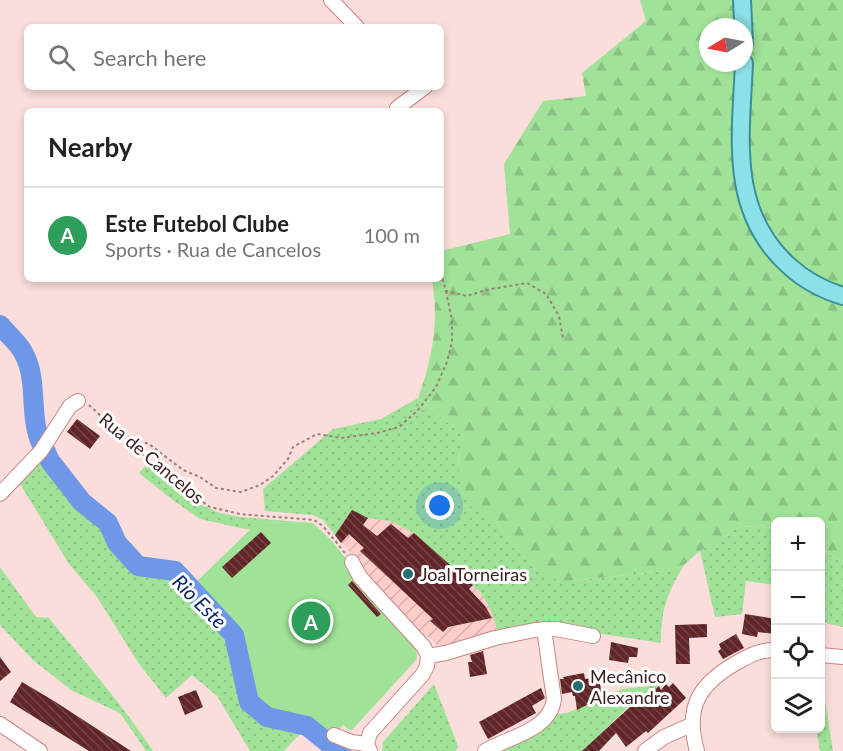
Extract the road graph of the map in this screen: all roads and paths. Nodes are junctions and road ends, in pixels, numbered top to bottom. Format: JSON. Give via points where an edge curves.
{"nodes":[{"id":1,"x":331,"y":0,"type":"edge"},
{"id":2,"x":741,"y":0,"type":"edge"},
{"id":3,"x":742,"y":18,"type":"edge"},
{"id":4,"x":354,"y":24,"type":"edge"},
{"id":5,"x":744,"y":72,"type":"edge"},
{"id":6,"x":421,"y":90,"type":"edge"},
{"id":7,"x":397,"y":108,"type":"dead end"},
{"id":8,"x":444,"y":282,"type":"edge"},
{"id":9,"x":446,"y":291,"type":"junction"},
{"id":10,"x":843,"y":296,"type":"edge"},
{"id":11,"x":563,"y":338,"type":"dead end"},
{"id":12,"x":78,"y":400,"type":"joint"},
{"id":13,"x":122,"y":435,"type":"junction"},
{"id":14,"x":0,"y":494,"type":"edge"},
{"id":15,"x":352,"y":562,"type":"joint"},
{"id":16,"x":544,"y":629,"type":"junction"},
{"id":17,"x":593,"y":636,"type":"dead end"},
{"id":18,"x":771,"y":651,"type":"edge"},
{"id":19,"x":825,"y":655,"type":"edge"},
{"id":20,"x":428,"y":656,"type":"junction"},
{"id":21,"x":843,"y":657,"type":"edge"},
{"id":22,"x":0,"y":724,"type":"edge"},
{"id":23,"x":691,"y":725,"type":"junction"},
{"id":24,"x":334,"y":735,"type":"dead end"},
{"id":25,"x":369,"y":748,"type":"edge"},
{"id":26,"x":40,"y":751,"type":"edge"},
{"id":27,"x":485,"y":751,"type":"edge"},
{"id":28,"x":645,"y":751,"type":"edge"},
{"id":29,"x":696,"y":751,"type":"edge"}],
"edges":[{"from":1,"to":4,"type":"street"},
{"from":2,"to":3,"type":"main road"},
{"from":5,"to":10,"type":"main road","via":[[742,174],[752,215],[766,242],[797,273]]},
{"from":6,"to":7,"type":"street"},
{"from":8,"to":9,"type":"path"},
{"from":9,"to":11,"type":"path","via":[[467,296],[528,283],[546,294],[559,316]]},
{"from":9,"to":13,"type":"path","via":[[452,320],[447,362],[436,387],[399,427],[341,438],[311,436],[293,447],[273,476],[241,492],[216,488],[183,470],[149,444]]},
{"from":12,"to":13,"type":"path","name":"Rua de Cancelos","via":[[91,406]]},
{"from":12,"to":14,"type":"street","via":[[41,451]]},
{"from":13,"to":15,"type":"path","name":"Rua de Cancelos","via":[[210,507],[240,514],[314,520]]},
{"from":15,"to":20,"type":"street","via":[[360,577]]},
{"from":16,"to":17,"type":"street"},
{"from":16,"to":20,"type":"street"},
{"from":16,"to":27,"type":"street","via":[[553,707],[542,722]]},
{"from":18,"to":23,"type":"street","via":[[749,656],[712,681],[695,705]]},
{"from":19,"to":21,"type":"street"},
{"from":20,"to":25,"type":"street","via":[[423,674],[370,733]]},
{"from":22,"to":26,"type":"street"},
{"from":23,"to":28,"type":"street"},
{"from":23,"to":29,"type":"street"},
{"from":24,"to":25,"type":"street"}]}
